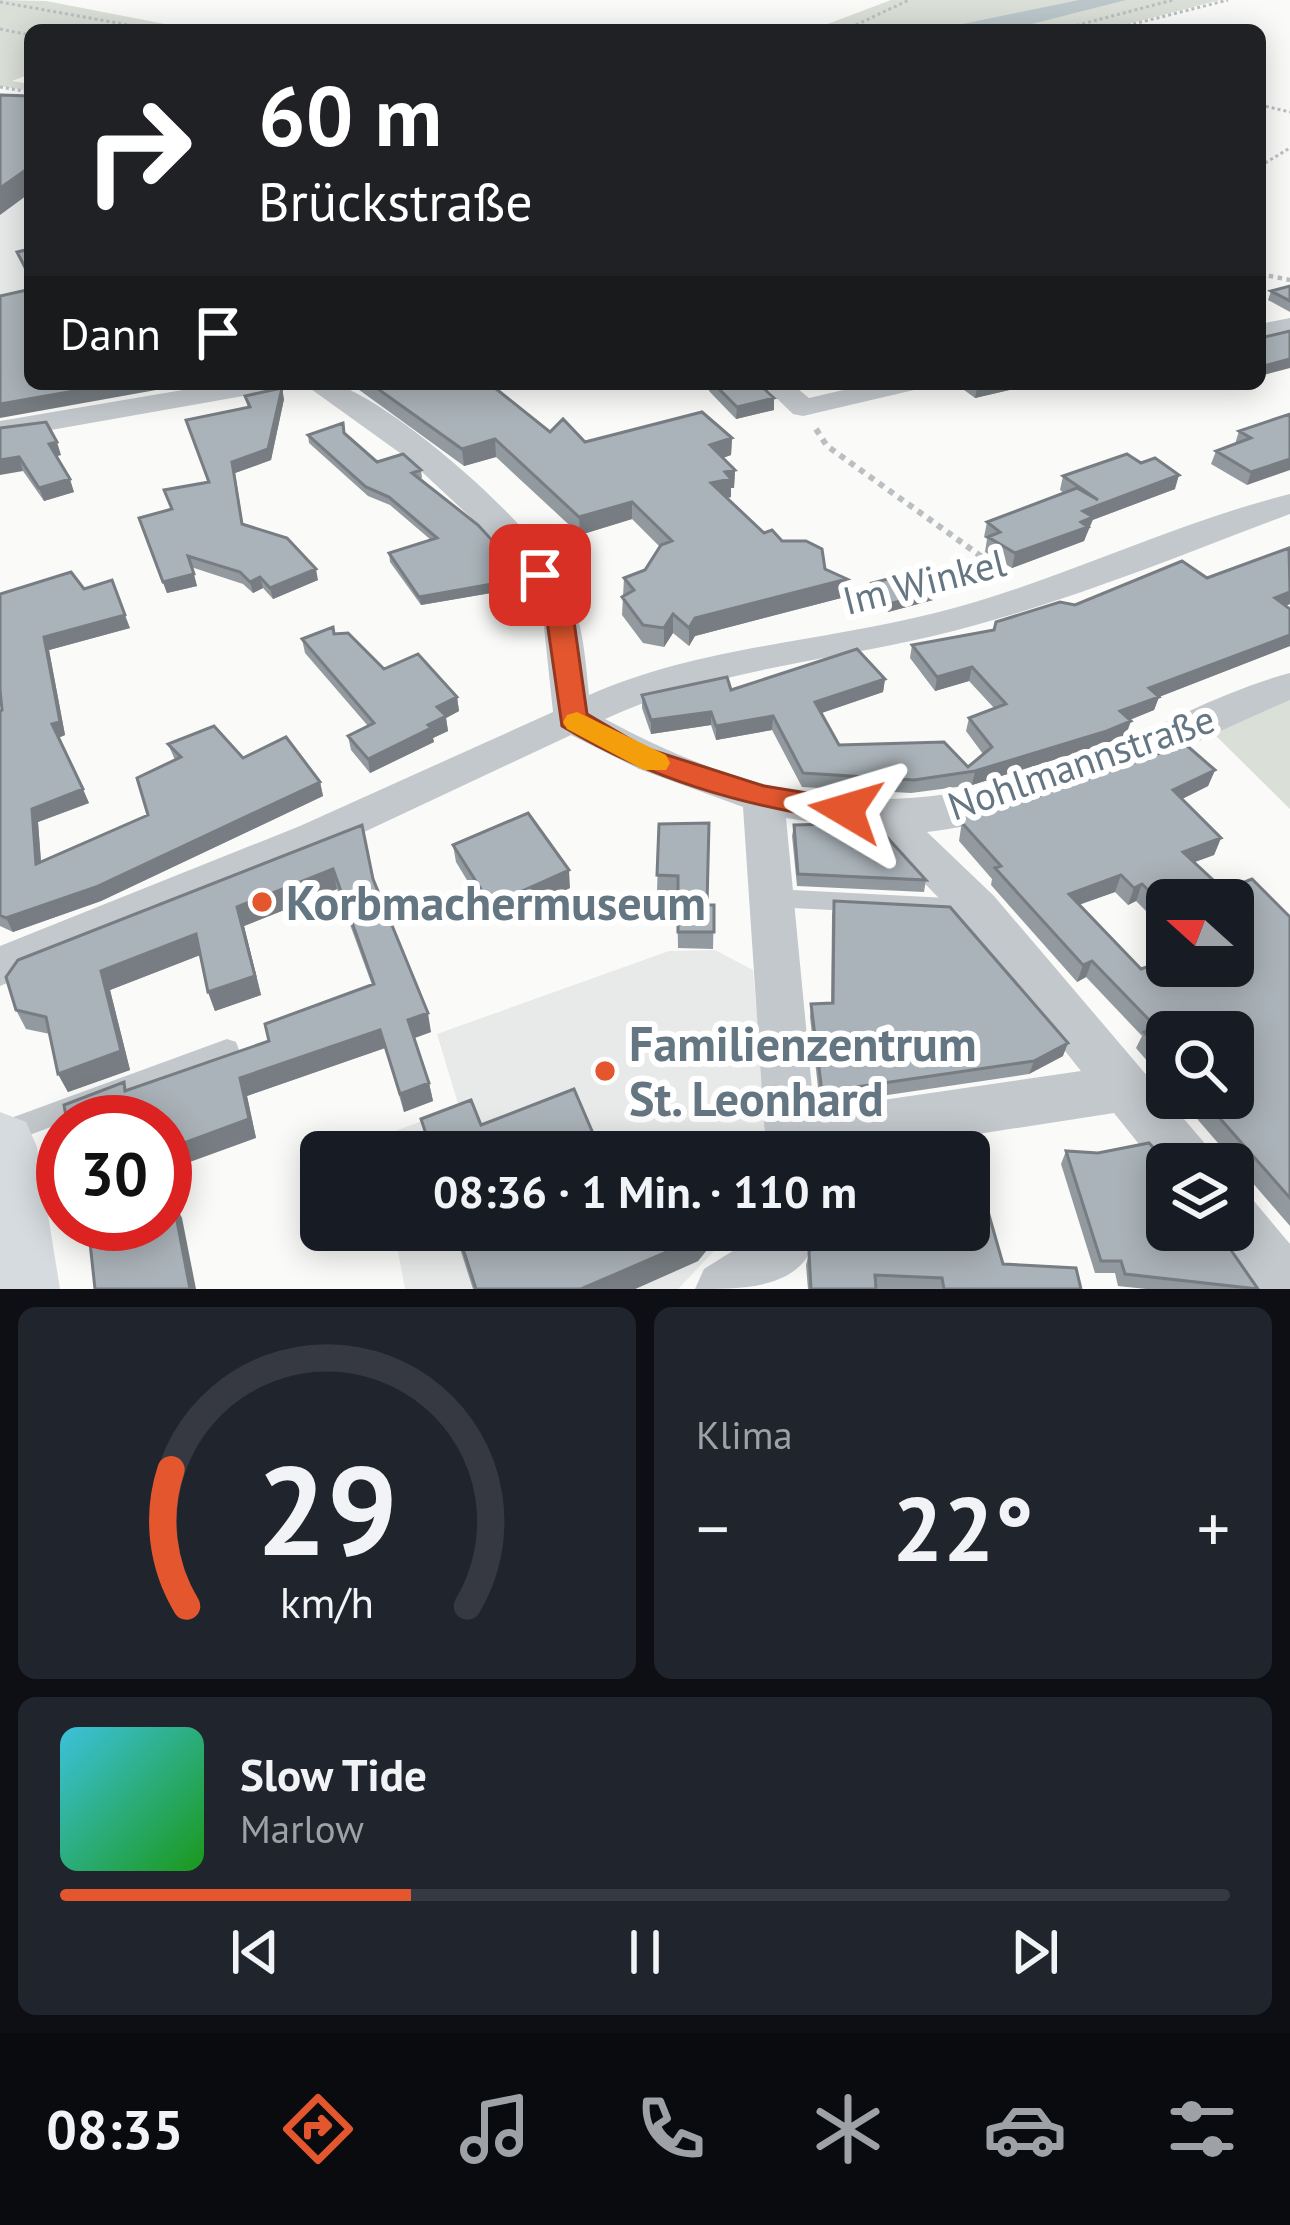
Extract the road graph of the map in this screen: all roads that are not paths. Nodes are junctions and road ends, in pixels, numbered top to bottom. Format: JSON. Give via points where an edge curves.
{"nodes":[{"id":1,"x":231,"y":390,"type":"edge"},
{"id":2,"x":326,"y":390,"type":"edge"},
{"id":3,"x":783,"y":390,"type":"edge"},
{"id":4,"x":879,"y":390,"type":"edge"},
{"id":5,"x":0,"y":430,"type":"edge"},
{"id":6,"x":1290,"y":503,"type":"edge"},
{"id":7,"x":1290,"y":685,"type":"edge"},
{"id":8,"x":573,"y":719,"type":"junction"},
{"id":9,"x":763,"y":798,"type":"junction"},
{"id":10,"x":882,"y":814,"type":"junction"},
{"id":11,"x":772,"y":898,"type":"junction"},
{"id":12,"x":978,"y":908,"type":"junction"},
{"id":13,"x":0,"y":966,"type":"edge"},
{"id":14,"x":227,"y":1049,"type":"dead end"},
{"id":15,"x":1126,"y":1088,"type":"junction"},
{"id":16,"x":791,"y":1131,"type":"edge"},
{"id":17,"x":874,"y":1131,"type":"edge"},
{"id":18,"x":0,"y":1134,"type":"edge"},
{"id":19,"x":1171,"y":1143,"type":"edge"},
{"id":20,"x":0,"y":1147,"type":"edge"},
{"id":21,"x":1254,"y":1244,"type":"edge"},
{"id":22,"x":785,"y":1257,"type":"edge"},
{"id":23,"x":1290,"y":1288,"type":"edge"},
{"id":24,"x":19,"y":1289,"type":"edge"},
{"id":25,"x":724,"y":1289,"type":"edge"}],
"edges":[{"from":1,"to":5,"type":"street"},
{"from":2,"to":8,"type":"street","via":[[521,543],[559,607]]},
{"from":3,"to":4,"type":"street","via":[[803,408]]},
{"from":6,"to":8,"type":"street","name":"Im Winkel","via":[[1038,596],[654,681]]},
{"from":7,"to":10,"type":"street","name":"Nohlmannstraße","via":[[994,801],[930,816]]},
{"from":8,"to":9,"type":"street","name":"Nohlmannstraße","via":[[634,756]]},
{"from":8,"to":13,"type":"street","via":[[315,837]]},
{"from":9,"to":10,"type":"street","name":"Nohlmannstraße"},
{"from":9,"to":11,"type":"street"},
{"from":10,"to":12,"type":"street"},
{"from":11,"to":12,"type":"lane"},
{"from":11,"to":16,"type":"street"},
{"from":12,"to":15,"type":"street"},
{"from":14,"to":18,"type":"lane"},
{"from":15,"to":17,"type":"street"},
{"from":15,"to":19,"type":"street"},
{"from":20,"to":24,"type":"main road"},
{"from":21,"to":23,"type":"street"},
{"from":22,"to":25,"type":"street"}]}
